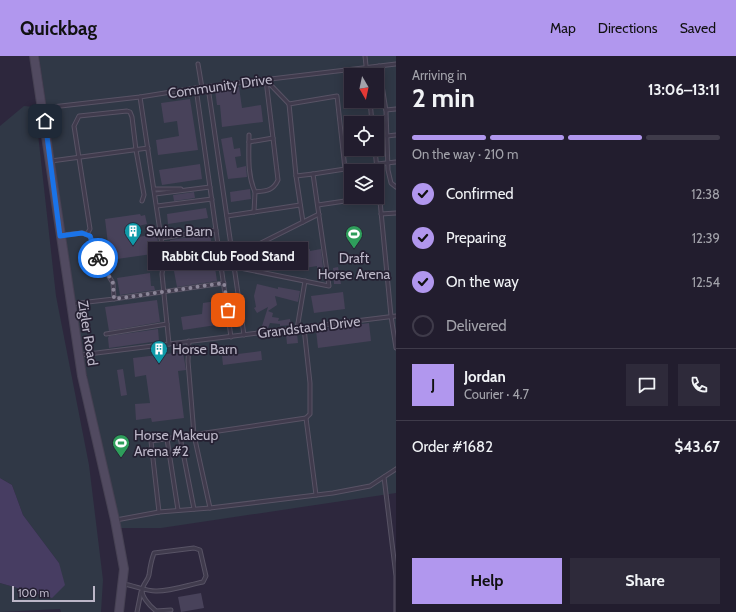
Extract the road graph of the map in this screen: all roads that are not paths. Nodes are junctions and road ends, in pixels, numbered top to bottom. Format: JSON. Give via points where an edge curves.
{"nodes":[{"id":1,"x":34,"y":56,"type":"edge"},
{"id":2,"x":365,"y":56,"type":"edge"},
{"id":3,"x":198,"y":64,"type":"dead end"},
{"id":4,"x":396,"y":64,"type":"edge"},
{"id":5,"x":380,"y":66,"type":"junction"},
{"id":6,"x":366,"y":68,"type":"joint"},
{"id":7,"x":344,"y":71,"type":"edge"},
{"id":8,"x":266,"y":80,"type":"junction"},
{"id":9,"x":208,"y":87,"type":"junction"},
{"id":10,"x":196,"y":88,"type":"junction"},
{"id":11,"x":202,"y":88,"type":"junction"},
{"id":12,"x":140,"y":97,"type":"junction"},
{"id":13,"x":289,"y":104,"type":"junction"},
{"id":14,"x":43,"y":108,"type":"junction"},
{"id":15,"x":396,"y":109,"type":"edge"},
{"id":16,"x":386,"y":110,"type":"junction"},
{"id":17,"x":249,"y":135,"type":"dead end"},
{"id":18,"x":396,"y":135,"type":"edge"},
{"id":19,"x":387,"y":136,"type":"junction"},
{"id":20,"x":273,"y":138,"type":"junction"},
{"id":21,"x":249,"y":142,"type":"junction"},
{"id":22,"x":148,"y":148,"type":"junction"},
{"id":23,"x":136,"y":150,"type":"junction"},
{"id":24,"x":376,"y":156,"type":"edge"},
{"id":25,"x":79,"y":157,"type":"junction"},
{"id":26,"x":50,"y":161,"type":"junction"},
{"id":27,"x":396,"y":162,"type":"edge"},
{"id":28,"x":377,"y":164,"type":"edge"},
{"id":29,"x":384,"y":164,"type":"edge"},
{"id":30,"x":388,"y":164,"type":"junction"},
{"id":31,"x":313,"y":174,"type":"junction"},
{"id":32,"x":296,"y":176,"type":"junction"},
{"id":33,"x":210,"y":187,"type":"junction"},
{"id":34,"x":396,"y":187,"type":"edge"},
{"id":35,"x":154,"y":189,"type":"junction"},
{"id":36,"x":193,"y":189,"type":"junction"},
{"id":37,"x":255,"y":192,"type":"junction"},
{"id":38,"x":155,"y":194,"type":"junction"},
{"id":39,"x":212,"y":199,"type":"junction"},
{"id":40,"x":142,"y":201,"type":"dead end"},
{"id":41,"x":344,"y":201,"type":"edge"},
{"id":42,"x":379,"y":204,"type":"edge"},
{"id":43,"x":300,"y":205,"type":"junction"},
{"id":44,"x":318,"y":205,"type":"junction"},
{"id":45,"x":157,"y":206,"type":"junction"},
{"id":46,"x":254,"y":212,"type":"junction"},
{"id":47,"x":319,"y":214,"type":"junction"},
{"id":48,"x":381,"y":214,"type":"junction"},
{"id":49,"x":396,"y":214,"type":"edge"},
{"id":50,"x":227,"y":216,"type":"junction"},
{"id":51,"x":303,"y":222,"type":"junction"},
{"id":52,"x":216,"y":230,"type":"junction"},
{"id":53,"x":87,"y":234,"type":"junction"},
{"id":54,"x":60,"y":236,"type":"junction"},
{"id":55,"x":161,"y":238,"type":"junction"},
{"id":56,"x":234,"y":257,"type":"junction"},
{"id":57,"x":235,"y":267,"type":"junction"},
{"id":58,"x":305,"y":281,"type":"junction"},
{"id":59,"x":224,"y":283,"type":"junction"},
{"id":60,"x":163,"y":292,"type":"junction"},
{"id":61,"x":114,"y":299,"type":"junction"},
{"id":62,"x":70,"y":304,"type":"junction"},
{"id":63,"x":391,"y":316,"type":"junction"},
{"id":64,"x":396,"y":316,"type":"edge"},
{"id":65,"x":167,"y":324,"type":"junction"},
{"id":66,"x":304,"y":328,"type":"junction"},
{"id":67,"x":297,"y":329,"type":"junction"},
{"id":68,"x":106,"y":334,"type":"dead end"},
{"id":69,"x":244,"y":335,"type":"junction"},
{"id":70,"x":231,"y":337,"type":"junction"},
{"id":71,"x":189,"y":342,"type":"junction"},
{"id":72,"x":169,"y":344,"type":"junction"},
{"id":73,"x":396,"y":348,"type":"edge"},
{"id":74,"x":79,"y":355,"type":"junction"},
{"id":75,"x":306,"y":418,"type":"junction"},
{"id":76,"x":194,"y":435,"type":"junction"},
{"id":77,"x":180,"y":437,"type":"junction"},
{"id":78,"x":167,"y":439,"type":"junction"},
{"id":79,"x":396,"y":470,"type":"edge"},
{"id":80,"x":384,"y":477,"type":"junction"},
{"id":81,"x":316,"y":495,"type":"junction"},
{"id":82,"x":210,"y":508,"type":"junction"},
{"id":83,"x":194,"y":509,"type":"junction"},
{"id":84,"x":178,"y":510,"type":"junction"},
{"id":85,"x":159,"y":512,"type":"junction"},
{"id":86,"x":114,"y":520,"type":"junction"},
{"id":87,"x":123,"y":584,"type":"junction"},
{"id":88,"x":142,"y":590,"type":"junction"},
{"id":89,"x":148,"y":606,"type":"junction"},
{"id":90,"x":171,"y":610,"type":"dead end"},
{"id":91,"x":119,"y":612,"type":"edge"},
{"id":92,"x":137,"y":612,"type":"edge"},
{"id":93,"x":150,"y":612,"type":"edge"},
{"id":94,"x":396,"y":612,"type":"edge"}],
"edges":[{"from":1,"to":14,"type":"street","name":"Zigler Road"},
{"from":2,"to":6,"type":"lane"},
{"from":3,"to":11,"type":"lane"},
{"from":4,"to":5,"type":"lane","name":"Community Drive"},
{"from":5,"to":6,"type":"lane","name":"Community Drive"},
{"from":5,"to":16,"type":"lane"},
{"from":7,"to":8,"type":"lane","name":"Community Drive"},
{"from":8,"to":9,"type":"lane","name":"Community Drive"},
{"from":8,"to":13,"type":"lane"},
{"from":8,"to":20,"type":"lane"},
{"from":9,"to":11,"type":"lane","name":"Community Drive"},
{"from":9,"to":50,"type":"lane"},
{"from":10,"to":11,"type":"lane","name":"Community Drive"},
{"from":10,"to":12,"type":"lane","name":"Community Drive"},
{"from":10,"to":33,"type":"lane"},
{"from":12,"to":14,"type":"lane","name":"Community Drive"},
{"from":12,"to":22,"type":"lane"},
{"from":13,"to":31,"type":"lane","via":[[337,96],[345,169]]},
{"from":13,"to":32,"type":"lane"},
{"from":14,"to":26,"type":"street","name":"Zigler Road"},
{"from":15,"to":16,"type":"lane"},
{"from":16,"to":19,"type":"lane"},
{"from":17,"to":21,"type":"lane"},
{"from":18,"to":19,"type":"lane"},
{"from":19,"to":30,"type":"lane"},
{"from":20,"to":21,"type":"lane"},
{"from":20,"to":37,"type":"lane","via":[[278,180],[268,191]]},
{"from":21,"to":37,"type":"lane","via":[[248,163]]},
{"from":22,"to":23,"type":"lane"},
{"from":22,"to":35,"type":"lane"},
{"from":23,"to":25,"type":"lane"},
{"from":23,"to":25,"type":"lane","via":[[130,112],[81,115],[74,126]]},
{"from":23,"to":40,"type":"lane","via":[[144,195]]},
{"from":24,"to":28,"type":"lane"},
{"from":25,"to":26,"type":"lane"},
{"from":25,"to":53,"type":"lane","via":[[90,228]]},
{"from":26,"to":54,"type":"street","name":"Zigler Road"},
{"from":27,"to":30,"type":"lane"},
{"from":29,"to":30,"type":"lane"},
{"from":30,"to":34,"type":"lane","via":[[391,183]]},
{"from":31,"to":32,"type":"lane"},
{"from":31,"to":44,"type":"lane"},
{"from":32,"to":43,"type":"lane"},
{"from":33,"to":36,"type":"lane"},
{"from":33,"to":39,"type":"lane"},
{"from":35,"to":36,"type":"lane"},
{"from":35,"to":38,"type":"lane"},
{"from":36,"to":38,"type":"lane"},
{"from":37,"to":46,"type":"lane"},
{"from":38,"to":45,"type":"lane"},
{"from":39,"to":45,"type":"lane"},
{"from":39,"to":52,"type":"lane"},
{"from":41,"to":44,"type":"lane"},
{"from":42,"to":48,"type":"lane"},
{"from":43,"to":46,"type":"lane"},
{"from":43,"to":51,"type":"lane"},
{"from":44,"to":47,"type":"lane"},
{"from":45,"to":55,"type":"lane"},
{"from":46,"to":50,"type":"lane"},
{"from":47,"to":51,"type":"lane"},
{"from":47,"to":58,"type":"lane","via":[[329,286]]},
{"from":48,"to":49,"type":"lane"},
{"from":48,"to":63,"type":"lane"},
{"from":50,"to":56,"type":"lane"},
{"from":51,"to":56,"type":"lane"},
{"from":52,"to":55,"type":"lane"},
{"from":52,"to":59,"type":"lane"},
{"from":53,"to":54,"type":"lane"},
{"from":53,"to":61,"type":"lane","via":[[98,259],[113,283]]},
{"from":54,"to":62,"type":"street","name":"Zigler Road"},
{"from":55,"to":60,"type":"lane","via":[[164,259]]},
{"from":56,"to":57,"type":"lane"},
{"from":57,"to":58,"type":"lane"},
{"from":57,"to":69,"type":"lane"},
{"from":58,"to":67,"type":"lane"},
{"from":59,"to":60,"type":"lane"},
{"from":59,"to":70,"type":"lane"},
{"from":60,"to":61,"type":"lane"},
{"from":60,"to":65,"type":"lane"},
{"from":61,"to":62,"type":"lane"},
{"from":62,"to":74,"type":"street","name":"Zigler Road"},
{"from":63,"to":64,"type":"lane","name":"Grandstand Drive"},
{"from":63,"to":66,"type":"lane","name":"Grandstand Drive"},
{"from":63,"to":73,"type":"lane"},
{"from":65,"to":68,"type":"lane"},
{"from":65,"to":72,"type":"lane"},
{"from":66,"to":67,"type":"lane","name":"Grandstand Drive"},
{"from":66,"to":75,"type":"lane","via":[[310,383],[310,414]]},
{"from":67,"to":69,"type":"lane","name":"Grandstand Drive"},
{"from":69,"to":70,"type":"lane","name":"Grandstand Drive"},
{"from":70,"to":71,"type":"lane","name":"Grandstand Drive"},
{"from":71,"to":72,"type":"lane","name":"Grandstand Drive"},
{"from":71,"to":76,"type":"lane","via":[[188,361]]},
{"from":72,"to":74,"type":"lane","name":"Grandstand Drive"},
{"from":74,"to":86,"type":"street","name":"Zigler Road"},
{"from":75,"to":76,"type":"lane"},
{"from":75,"to":81,"type":"lane"},
{"from":76,"to":77,"type":"lane"},
{"from":76,"to":82,"type":"lane"},
{"from":77,"to":78,"type":"lane"},
{"from":77,"to":83,"type":"lane"},
{"from":78,"to":84,"type":"lane"},
{"from":78,"to":85,"type":"lane","via":[[151,441]]},
{"from":79,"to":80,"type":"lane"},
{"from":80,"to":81,"type":"lane","via":[[370,486]]},
{"from":80,"to":94,"type":"lane","via":[[396,576]]},
{"from":81,"to":82,"type":"lane"},
{"from":82,"to":83,"type":"lane"},
{"from":83,"to":84,"type":"lane"},
{"from":84,"to":85,"type":"lane"},
{"from":85,"to":86,"type":"lane"},
{"from":86,"to":87,"type":"street","name":"Zigler Road","via":[[124,569]]},
{"from":87,"to":88,"type":"lane"},
{"from":87,"to":91,"type":"street","name":"Zigler Road"},
{"from":88,"to":88,"type":"lane","via":[[156,592],[203,582],[206,576],[200,550],[194,548],[154,553],[150,561],[148,578]]},
{"from":88,"to":89,"type":"lane"},
{"from":88,"to":92,"type":"lane"},
{"from":89,"to":90,"type":"lane","via":[[156,611]]},
{"from":89,"to":93,"type":"lane"}]}
